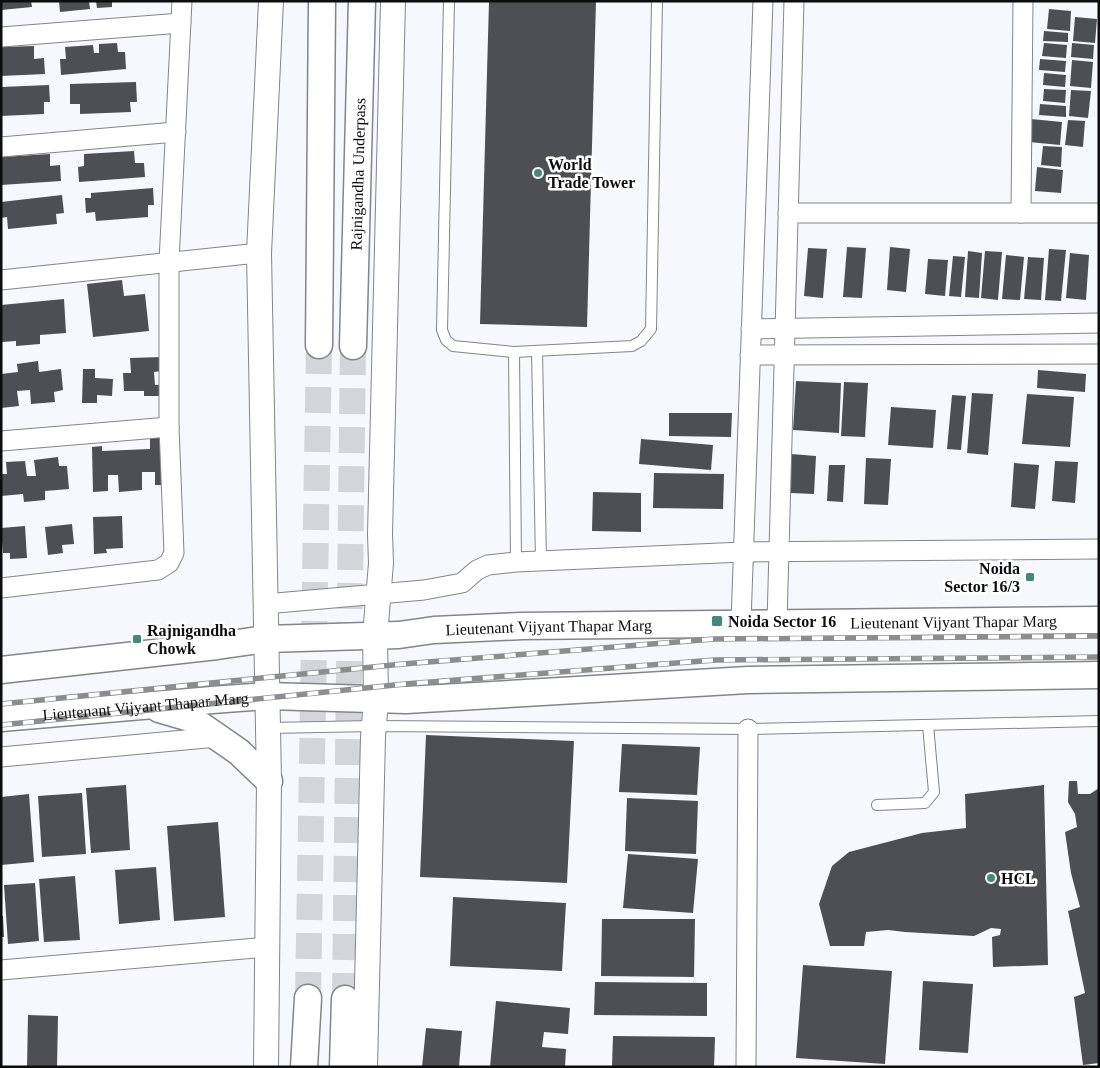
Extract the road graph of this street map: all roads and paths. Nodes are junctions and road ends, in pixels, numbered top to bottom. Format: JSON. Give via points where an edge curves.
{"nodes":[{"id":1,"x":182,"y":1,"type":"edge"},
{"id":2,"x":271,"y":1,"type":"edge"},
{"id":3,"x":322,"y":1,"type":"edge"},
{"id":4,"x":362,"y":1,"type":"edge"},
{"id":5,"x":393,"y":1,"type":"edge"},
{"id":6,"x":449,"y":1,"type":"edge"},
{"id":7,"x":657,"y":1,"type":"edge"},
{"id":8,"x":762,"y":1,"type":"edge"},
{"id":9,"x":794,"y":1,"type":"edge"},
{"id":10,"x":1023,"y":1,"type":"edge"},
{"id":11,"x":181,"y":23,"type":"junction"},
{"id":12,"x":1,"y":38,"type":"edge"},
{"id":13,"x":176,"y":132,"type":"junction"},
{"id":14,"x":1,"y":146,"type":"edge"},
{"id":15,"x":788,"y":213,"type":"junction"},
{"id":16,"x":1021,"y":213,"type":"junction"},
{"id":17,"x":1099,"y":213,"type":"edge"},
{"id":18,"x":259,"y":253,"type":"junction"},
{"id":19,"x":169,"y":262,"type":"junction"},
{"id":20,"x":1,"y":280,"type":"edge"},
{"id":21,"x":1099,"y":323,"type":"edge"},
{"id":22,"x":751,"y":329,"type":"junction"},
{"id":23,"x":785,"y":329,"type":"junction"},
{"id":24,"x":319,"y":345,"type":"tunnel mouth"},
{"id":25,"x":354,"y":346,"type":"tunnel mouth"},
{"id":26,"x":537,"y":350,"type":"junction"},
{"id":27,"x":514,"y":352,"type":"junction"},
{"id":28,"x":1099,"y":354,"type":"edge"},
{"id":29,"x":750,"y":355,"type":"junction"},
{"id":30,"x":784,"y":355,"type":"junction"},
{"id":31,"x":169,"y":427,"type":"junction"},
{"id":32,"x":1,"y":441,"type":"edge"},
{"id":33,"x":1099,"y":549,"type":"edge"},
{"id":34,"x":743,"y":552,"type":"junction"},
{"id":35,"x":778,"y":552,"type":"junction"},
{"id":36,"x":541,"y":561,"type":"junction"},
{"id":37,"x":516,"y":562,"type":"junction"},
{"id":38,"x":1,"y":588,"type":"edge"},
{"id":39,"x":379,"y":595,"type":"junction"},
{"id":40,"x":264,"y":604,"type":"junction"},
{"id":41,"x":1099,"y":620,"type":"edge"},
{"id":42,"x":742,"y":622,"type":"junction"},
{"id":43,"x":777,"y":623,"type":"junction"},
{"id":44,"x":375,"y":636,"type":"junction"},
{"id":45,"x":266,"y":639,"type":"junction"},
{"id":46,"x":1,"y":670,"type":"edge"},
{"id":47,"x":1099,"y":675,"type":"edge"},
{"id":48,"x":267,"y":696,"type":"junction"},
{"id":49,"x":376,"y":700,"type":"junction"},
{"id":50,"x":148,"y":705,"type":"junction"},
{"id":51,"x":1,"y":718,"type":"edge"},
{"id":52,"x":1099,"y":722,"type":"edge"},
{"id":53,"x":928,"y":725,"type":"junction"},
{"id":54,"x":373,"y":726,"type":"junction"},
{"id":55,"x":268,"y":728,"type":"junction"},
{"id":56,"x":748,"y":729,"type":"junction"},
{"id":57,"x":217,"y":737,"type":"junction"},
{"id":58,"x":1,"y":758,"type":"edge"},
{"id":59,"x":269,"y":781,"type":"junction"},
{"id":60,"x":877,"y":805,"type":"dead end"},
{"id":61,"x":268,"y":946,"type":"junction"},
{"id":62,"x":1,"y":970,"type":"edge"},
{"id":63,"x":308,"y":998,"type":"tunnel mouth"},
{"id":64,"x":344,"y":999,"type":"tunnel mouth"},
{"id":65,"x":266,"y":1067,"type":"edge"},
{"id":66,"x":304,"y":1067,"type":"edge"},
{"id":67,"x":343,"y":1067,"type":"edge"},
{"id":68,"x":365,"y":1067,"type":"edge"},
{"id":69,"x":746,"y":1067,"type":"edge"}],
"edges":[{"from":1,"to":11,"type":"street"},
{"from":2,"to":18,"type":"street"},
{"from":3,"to":24,"type":"main road"},
{"from":4,"to":25,"type":"main road","name":"Rajnigandha Underpass"},
{"from":5,"to":39,"type":"street"},
{"from":6,"to":27,"type":"lane","via":[[442,330],[453,346]]},
{"from":7,"to":26,"type":"lane","via":[[651,329],[632,346]]},
{"from":8,"to":22,"type":"street"},
{"from":9,"to":15,"type":"street"},
{"from":10,"to":16,"type":"street"},
{"from":11,"to":12,"type":"street"},
{"from":11,"to":13,"type":"street"},
{"from":13,"to":14,"type":"street"},
{"from":13,"to":19,"type":"street"},
{"from":15,"to":16,"type":"street"},
{"from":15,"to":23,"type":"street"},
{"from":16,"to":17,"type":"street"},
{"from":18,"to":19,"type":"street"},
{"from":18,"to":40,"type":"street"},
{"from":19,"to":20,"type":"street"},
{"from":19,"to":31,"type":"street"},
{"from":21,"to":23,"type":"street"},
{"from":22,"to":23,"type":"street"},
{"from":22,"to":29,"type":"street"},
{"from":23,"to":30,"type":"street"},
{"from":26,"to":27,"type":"lane"},
{"from":26,"to":36,"type":"lane"},
{"from":27,"to":37,"type":"lane"},
{"from":28,"to":30,"type":"street"},
{"from":29,"to":30,"type":"street"},
{"from":29,"to":34,"type":"street"},
{"from":30,"to":35,"type":"street"},
{"from":31,"to":32,"type":"street"},
{"from":31,"to":38,"type":"street","via":[[174,553],[169,562],[158,570]]},
{"from":33,"to":35,"type":"street"},
{"from":34,"to":35,"type":"street"},
{"from":34,"to":36,"type":"street"},
{"from":34,"to":42,"type":"street"},
{"from":35,"to":43,"type":"street"},
{"from":36,"to":37,"type":"street"},
{"from":37,"to":39,"type":"street","via":[[488,565],[462,583]]},
{"from":39,"to":40,"type":"street"},
{"from":39,"to":44,"type":"street"},
{"from":40,"to":45,"type":"street"},
{"from":41,"to":43,"type":"main road","name":"Lieutenant Vijyant Thapar Marg"},
{"from":42,"to":43,"type":"main road","name":"Lieutenant Vijyant Thapar Marg"},
{"from":42,"to":44,"type":"main road","name":"Lieutenant Vijyant Thapar Marg","via":[[522,626]]},
{"from":44,"to":45,"type":"main road","name":"Lieutenant Vijyant Thapar Marg"},
{"from":44,"to":49,"type":"street"},
{"from":45,"to":46,"type":"main road","name":"Lieutenant Vijyant Thapar Marg"},
{"from":45,"to":48,"type":"street"},
{"from":47,"to":49,"type":"main road","name":"Lieutenant Vijyant Thapar Marg","via":[[748,680]]},
{"from":48,"to":49,"type":"main road","name":"Lieutenant Vijyant Thapar Marg"},
{"from":48,"to":50,"type":"main road","name":"Lieutenant Vijyant Thapar Marg"},
{"from":48,"to":55,"type":"street"},
{"from":49,"to":54,"type":"street"},
{"from":50,"to":51,"type":"main road","name":"Lieutenant Vijyant Thapar Marg"},
{"from":50,"to":57,"type":"main road","via":[[190,718]]},
{"from":52,"to":53,"type":"lane"},
{"from":53,"to":56,"type":"lane"},
{"from":53,"to":60,"type":"lane","via":[[934,792],[925,803]]},
{"from":54,"to":55,"type":"lane"},
{"from":54,"to":56,"type":"lane"},
{"from":54,"to":68,"type":"street"},
{"from":55,"to":59,"type":"street"},
{"from":56,"to":69,"type":"street"},
{"from":57,"to":58,"type":"street"},
{"from":57,"to":59,"type":"main road","via":[[239,752]]},
{"from":59,"to":61,"type":"street"},
{"from":61,"to":62,"type":"street"},
{"from":61,"to":65,"type":"street"},
{"from":63,"to":66,"type":"main road"},
{"from":64,"to":67,"type":"main road"}]}
